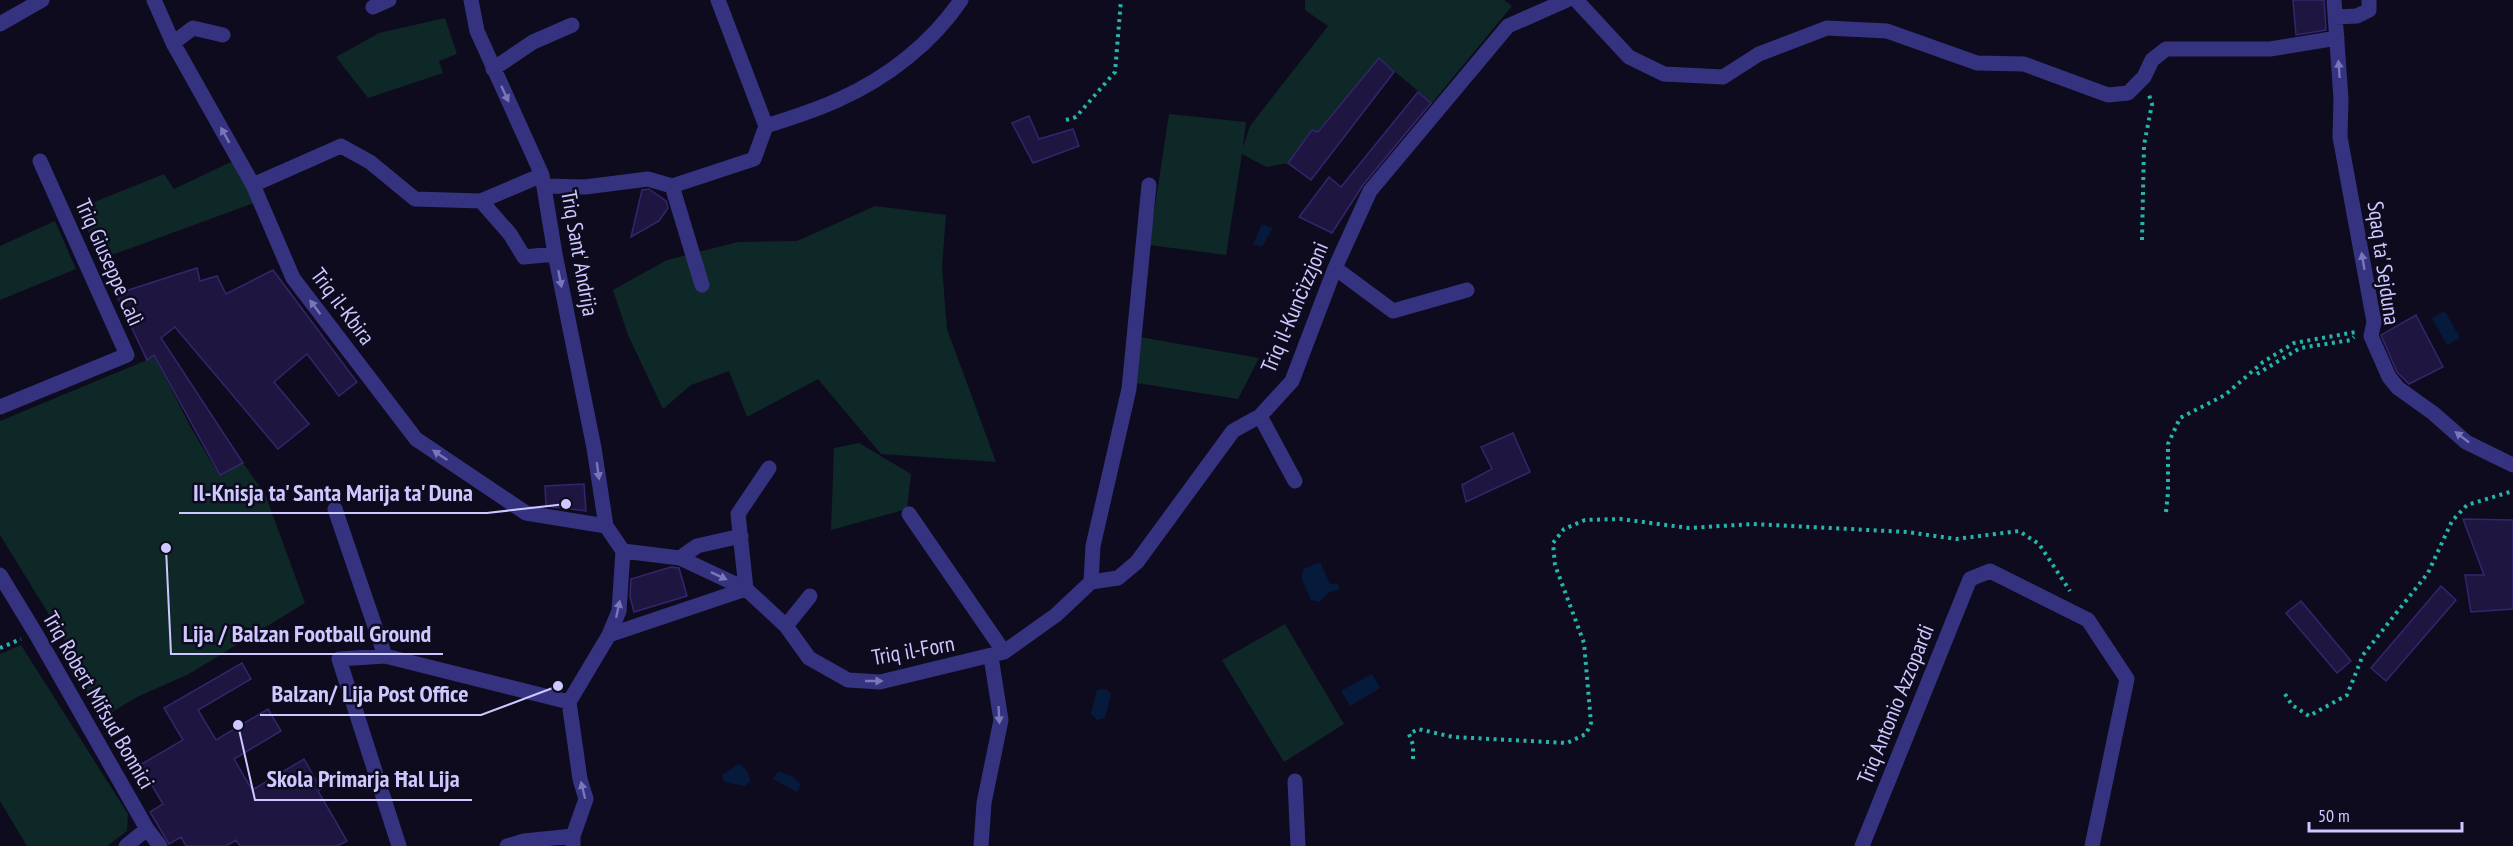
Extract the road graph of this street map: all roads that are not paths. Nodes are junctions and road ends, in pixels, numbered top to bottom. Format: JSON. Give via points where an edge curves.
{"nodes":[{"id":1,"x":42,"y":0,"type":"edge"},
{"id":2,"x":154,"y":0,"type":"edge"},
{"id":3,"x":389,"y":0,"type":"edge"},
{"id":4,"x":471,"y":0,"type":"edge"},
{"id":5,"x":718,"y":0,"type":"edge"},
{"id":6,"x":961,"y":0,"type":"edge"},
{"id":7,"x":1567,"y":0,"type":"edge"},
{"id":8,"x":1576,"y":0,"type":"edge"},
{"id":9,"x":2334,"y":0,"type":"edge"},
{"id":10,"x":2369,"y":0,"type":"edge"},
{"id":11,"x":373,"y":7,"type":"dead end"},
{"id":12,"x":2335,"y":17,"type":"junction"},
{"id":13,"x":0,"y":24,"type":"edge"},
{"id":14,"x":573,"y":25,"type":"dead end"},
{"id":15,"x":223,"y":35,"type":"dead end"},
{"id":16,"x":2337,"y":38,"type":"junction"},
{"id":17,"x":173,"y":43,"type":"junction"},
{"id":18,"x":493,"y":69,"type":"junction"},
{"id":19,"x":766,"y":126,"type":"junction"},
{"id":20,"x":40,"y":161,"type":"dead end"},
{"id":21,"x":544,"y":181,"type":"junction"},
{"id":22,"x":253,"y":185,"type":"junction"},
{"id":23,"x":1149,"y":185,"type":"dead end"},
{"id":24,"x":672,"y":186,"type":"junction"},
{"id":25,"x":481,"y":201,"type":"junction"},
{"id":26,"x":555,"y":254,"type":"junction"},
{"id":27,"x":1335,"y":268,"type":"junction"},
{"id":28,"x":702,"y":285,"type":"dead end"},
{"id":29,"x":1467,"y":290,"type":"dead end"},
{"id":30,"x":0,"y":407,"type":"edge"},
{"id":31,"x":1260,"y":416,"type":"junction"},
{"id":32,"x":2513,"y":465,"type":"edge"},
{"id":33,"x":769,"y":468,"type":"dead end"},
{"id":34,"x":1295,"y":481,"type":"dead end"},
{"id":35,"x":335,"y":509,"type":"dead end"},
{"id":36,"x":909,"y":514,"type":"dead end"},
{"id":37,"x":606,"y":526,"type":"junction"},
{"id":38,"x":741,"y":536,"type":"junction"},
{"id":39,"x":623,"y":551,"type":"junction"},
{"id":40,"x":680,"y":558,"type":"junction"},
{"id":41,"x":0,"y":575,"type":"edge"},
{"id":42,"x":1091,"y":582,"type":"junction"},
{"id":43,"x":746,"y":589,"type":"junction"},
{"id":44,"x":810,"y":596,"type":"dead end"},
{"id":45,"x":786,"y":626,"type":"junction"},
{"id":46,"x":609,"y":635,"type":"junction"},
{"id":47,"x":998,"y":655,"type":"junction"},
{"id":48,"x":385,"y":656,"type":"junction"},
{"id":49,"x":569,"y":702,"type":"junction"},
{"id":50,"x":1295,"y":781,"type":"dead end"},
{"id":51,"x":147,"y":829,"type":"junction"},
{"id":52,"x":573,"y":841,"type":"edge"},
{"id":53,"x":126,"y":846,"type":"edge"},
{"id":54,"x":160,"y":846,"type":"edge"},
{"id":55,"x":399,"y":846,"type":"edge"},
{"id":56,"x":507,"y":846,"type":"edge"},
{"id":57,"x":981,"y":846,"type":"edge"},
{"id":58,"x":1298,"y":846,"type":"edge"},
{"id":59,"x":1862,"y":846,"type":"edge"},
{"id":60,"x":2092,"y":846,"type":"edge"}],
"edges":[{"from":1,"to":13,"type":"street"},
{"from":2,"to":17,"type":"street","name":"Triq il-Kbira"},
{"from":3,"to":11,"type":"street"},
{"from":4,"to":18,"type":"street","name":"Triq Sant' Andrija","via":[[477,30]]},
{"from":5,"to":19,"type":"street"},
{"from":6,"to":19,"type":"street","via":[[902,64],[841,99]]},
{"from":7,"to":27,"type":"street","name":"Triq il-Kunċizzjoni","via":[[1508,26],[1370,191]]},
{"from":8,"to":16,"type":"street","via":[[1629,57],[1664,74],[1723,77],[1759,54],[1827,28],[1887,31],[1977,63],[2024,64],[2108,94],[2128,93],[2144,77],[2152,60],[2166,49],[2270,49]]},
{"from":9,"to":12,"type":"street","name":"Sqaq ta' Sejduna"},
{"from":10,"to":12,"type":"street","via":[[2369,10],[2357,16]]},
{"from":12,"to":16,"type":"street","name":"Sqaq ta' Sejduna"},
{"from":14,"to":18,"type":"street","via":[[533,42]]},
{"from":15,"to":17,"type":"street","via":[[194,28]]},
{"from":32,"to":16,"type":"street","name":"Sqaq ta' Sejduna","one_way":true,"via":[[2466,442],[2398,388],[2365,331],[2374,322],[2340,137]]},
{"from":22,"to":17,"type":"street","name":"Triq il-Kbira","one_way":true},
{"from":18,"to":21,"type":"street","name":"Triq Sant' Andrija","one_way":true},
{"from":19,"to":24,"type":"street","via":[[754,159]]},
{"from":20,"to":30,"type":"street","name":"Triq Giuseppe Calì","via":[[127,355]]},
{"from":21,"to":24,"type":"street","via":[[585,187],[648,179]]},
{"from":21,"to":25,"type":"street"},
{"from":21,"to":26,"type":"street","name":"Triq Sant' Andrija"},
{"from":22,"to":25,"type":"street","via":[[340,146],[370,162],[415,199]]},
{"from":37,"to":22,"type":"street","name":"Triq il-Kbira","one_way":true,"via":[[526,513],[417,439],[293,278]]},
{"from":23,"to":42,"type":"street","via":[[1129,389],[1093,546]]},
{"from":24,"to":28,"type":"street"},
{"from":25,"to":26,"type":"street","via":[[524,256]]},
{"from":26,"to":37,"type":"street","name":"Triq Sant' Andrija","one_way":true},
{"from":27,"to":29,"type":"street","via":[[1393,311]]},
{"from":27,"to":31,"type":"street","name":"Triq il-Kunċizzjoni","via":[[1292,381]]},
{"from":31,"to":34,"type":"street"},
{"from":31,"to":42,"type":"street","name":"Triq il-Kunċizzjoni","via":[[1233,430],[1137,562],[1118,578]]},
{"from":33,"to":38,"type":"street","via":[[738,514]]},
{"from":35,"to":48,"type":"street"},
{"from":36,"to":47,"type":"street"},
{"from":37,"to":39,"type":"street"},
{"from":38,"to":40,"type":"street","via":[[697,546]]},
{"from":38,"to":43,"type":"street"},
{"from":39,"to":40,"type":"street","name":"Triq il-Forn"},
{"from":46,"to":39,"type":"street","one_way":true,"via":[[619,611]]},
{"from":40,"to":43,"type":"street","name":"Triq il-Forn","one_way":true},
{"from":41,"to":51,"type":"street","name":"Triq Robert Mifsud Bonnici"},
{"from":42,"to":47,"type":"street","via":[[1056,615]]},
{"from":43,"to":45,"type":"street","name":"Triq il-Forn"},
{"from":43,"to":46,"type":"street"},
{"from":44,"to":45,"type":"street"},
{"from":45,"to":47,"type":"street","name":"Triq il-Forn","one_way":true,"via":[[809,657],[848,680],[880,682]]},
{"from":46,"to":49,"type":"street"},
{"from":47,"to":57,"type":"street","one_way":true,"via":[[1001,720],[984,802]]},
{"from":48,"to":49,"type":"street"},
{"from":48,"to":55,"type":"street","via":[[339,660]]},
{"from":52,"to":49,"type":"street","one_way":true,"via":[[586,799]]},
{"from":50,"to":58,"type":"street"},
{"from":51,"to":53,"type":"street"},
{"from":51,"to":54,"type":"street","name":"Triq Robert Mifsud Bonnici"},
{"from":52,"to":56,"type":"street","via":[[524,841]]},
{"from":59,"to":60,"type":"street","name":"Triq Antonio Azzopardi","via":[[1970,579],[1990,571],[2088,620],[2127,679]]}]}
